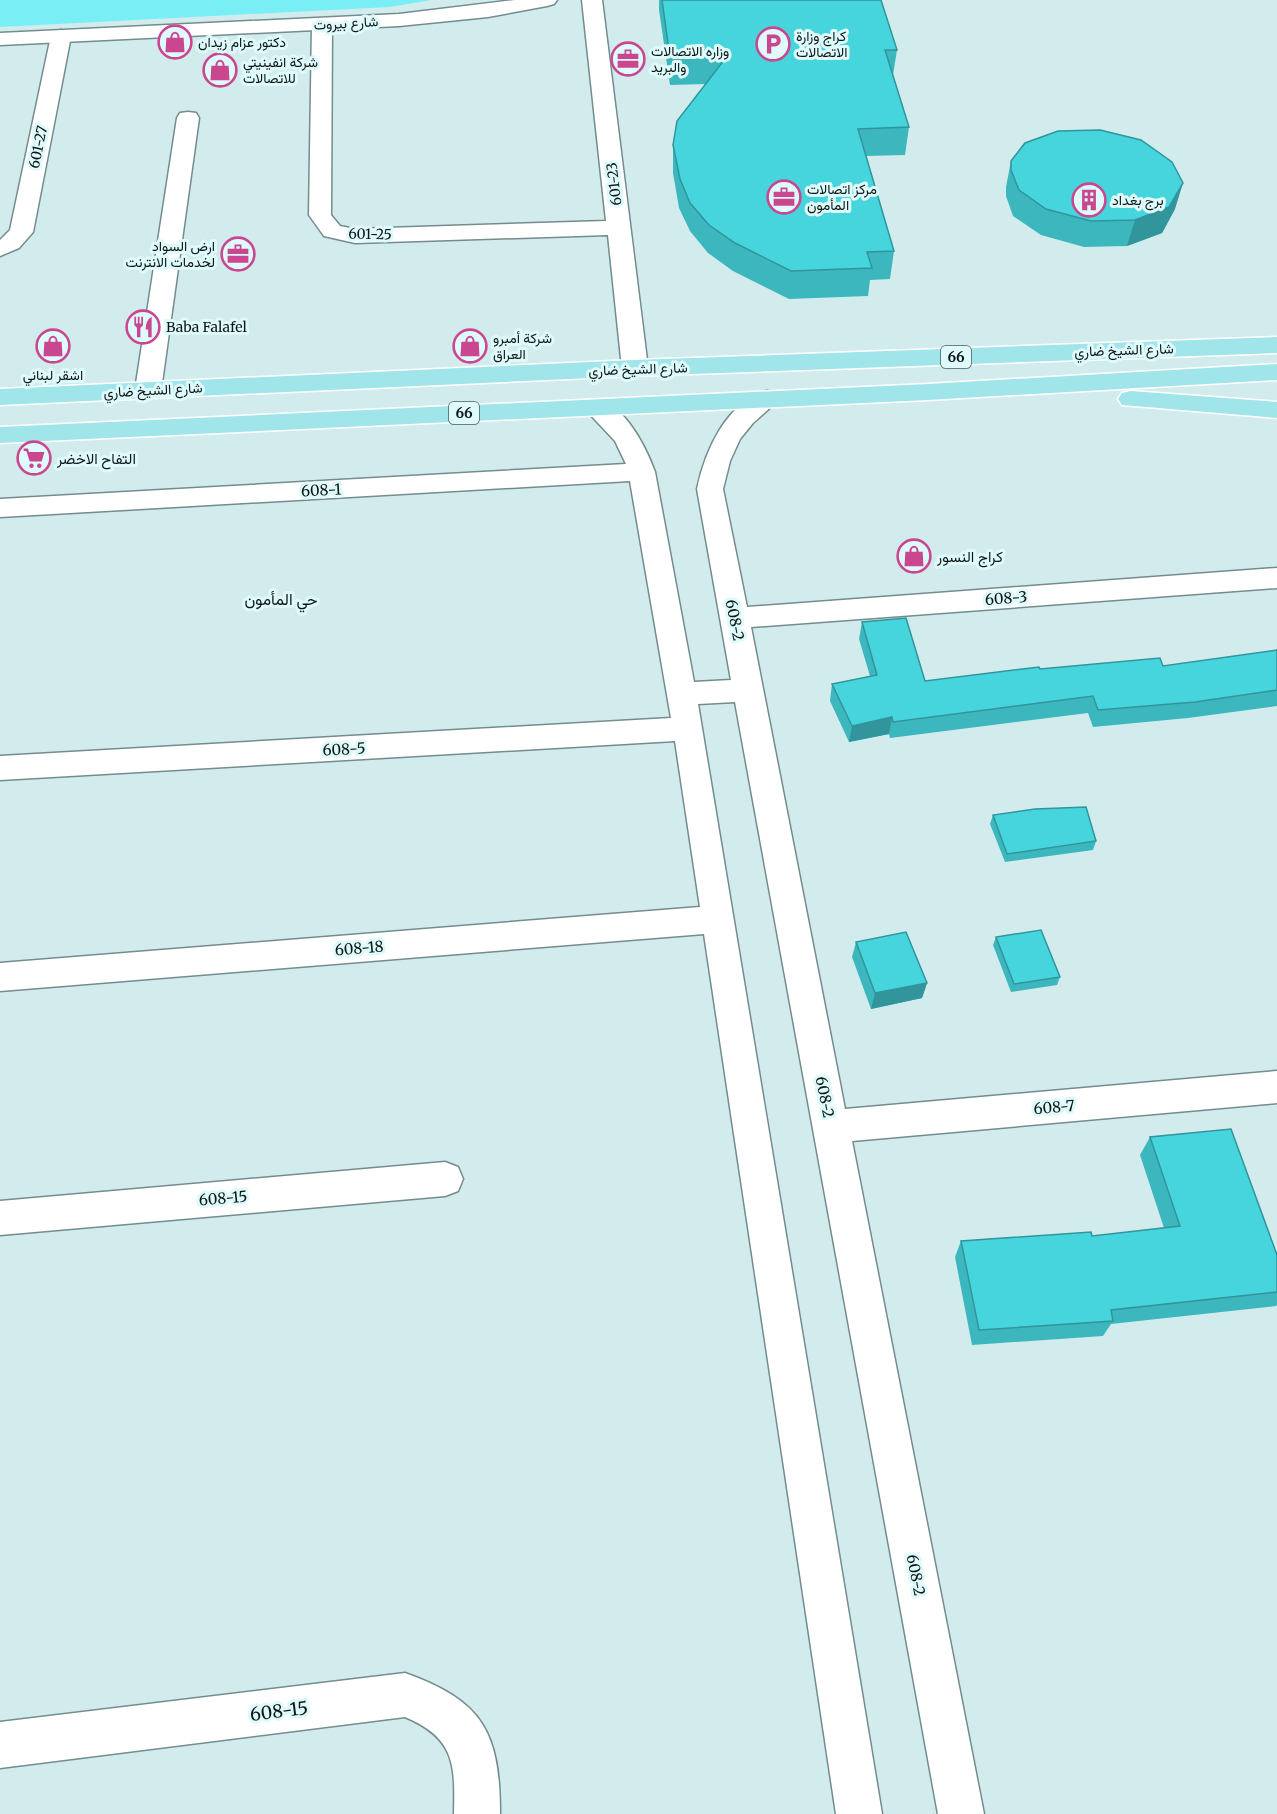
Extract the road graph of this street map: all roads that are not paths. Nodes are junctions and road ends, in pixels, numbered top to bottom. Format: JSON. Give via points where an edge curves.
{"nodes":[{"id":1,"x":547,"y":0,"type":"edge"},
{"id":2,"x":592,"y":0,"type":"edge"},
{"id":3,"x":322,"y":25,"type":"junction"},
{"id":4,"x":61,"y":36,"type":"junction"},
{"id":5,"x":0,"y":39,"type":"edge"},
{"id":6,"x":188,"y":118,"type":"dead end"},
{"id":7,"x":619,"y":228,"type":"junction"},
{"id":8,"x":0,"y":249,"type":"edge"},
{"id":9,"x":1277,"y":345,"type":"edge"},
{"id":10,"x":635,"y":368,"type":"junction"},
{"id":11,"x":1277,"y":372,"type":"edge"},
{"id":12,"x":148,"y":390,"type":"junction"},
{"id":13,"x":928,"y":392,"type":"junction"},
{"id":14,"x":0,"y":397,"type":"edge"},
{"id":15,"x":767,"y":399,"type":"junction"},
{"id":16,"x":1277,"y":401,"type":"edge"},
{"id":17,"x":1194,"y":402,"type":"junction"},
{"id":18,"x":596,"y":407,"type":"junction"},
{"id":19,"x":1277,"y":410,"type":"edge"},
{"id":20,"x":0,"y":435,"type":"edge"},
{"id":21,"x":642,"y":472,"type":"junction"},
{"id":22,"x":0,"y":508,"type":"edge"},
{"id":23,"x":1277,"y":578,"type":"edge"},
{"id":24,"x":734,"y":618,"type":"junction"},
{"id":25,"x":748,"y":691,"type":"junction"},
{"id":26,"x":682,"y":693,"type":"junction"},
{"id":27,"x":688,"y":729,"type":"junction"},
{"id":28,"x":0,"y":768,"type":"edge"},
{"id":29,"x":718,"y":919,"type":"junction"},
{"id":30,"x":0,"y":977,"type":"edge"},
{"id":31,"x":1277,"y":1087,"type":"edge"},
{"id":32,"x":830,"y":1126,"type":"junction"},
{"id":33,"x":445,"y":1179,"type":"dead end"},
{"id":34,"x":0,"y":1218,"type":"edge"},
{"id":35,"x":0,"y":1745,"type":"edge"},
{"id":36,"x":477,"y":1814,"type":"edge"},
{"id":37,"x":859,"y":1814,"type":"edge"},
{"id":38,"x":961,"y":1814,"type":"edge"}],
"edges":[{"from":1,"to":3,"type":"street","name":"شارع بيروت","via":[[450,16]]},
{"from":2,"to":7,"type":"street","name":"601-23"},
{"from":3,"to":4,"type":"street","name":"شارع بيروت"},
{"from":3,"to":7,"type":"street","name":"601-25","via":[[320,215],[332,231],[355,236]]},
{"from":4,"to":5,"type":"street","name":"شارع بيروت"},
{"from":4,"to":8,"type":"street","name":"601-27","via":[[21,232]]},
{"from":6,"to":12,"type":"street"},
{"from":7,"to":10,"type":"street","name":"601-23"},
{"from":9,"to":10,"type":"main road","name":"شارع الشيخ ضاري","number":"66"},
{"from":10,"to":12,"type":"main road","name":"شارع الشيخ ضاري","number":"66"},
{"from":11,"to":13,"type":"main road","name":"شارع الشيخ ضاري","number":"66"},
{"from":12,"to":14,"type":"main road","name":"شارع الشيخ ضاري","number":"66"},
{"from":13,"to":15,"type":"main road","name":"شارع الشيخ ضاري","number":"66"},
{"from":13,"to":17,"type":"main road","name":"شارع الشيخ ضاري","number":"66"},
{"from":15,"to":18,"type":"main road","name":"شارع الشيخ ضاري","number":"66"},
{"from":15,"to":24,"type":"street","name":"608-2","via":[[733,429],[714,468],[710,489]]},
{"from":16,"to":17,"type":"main road"},
{"from":17,"to":19,"type":"main road","name":"شارع الشيخ ضاري","number":"66"},
{"from":18,"to":20,"type":"main road","name":"شارع الشيخ ضاري","number":"66"},
{"from":18,"to":21,"type":"street","via":[[627,436]]},
{"from":21,"to":22,"type":"street","name":"608-1"},
{"from":21,"to":26,"type":"street"},
{"from":23,"to":24,"type":"street","name":"608-3"},
{"from":24,"to":25,"type":"street","name":"608-2"},
{"from":25,"to":26,"type":"street"},
{"from":25,"to":32,"type":"street","name":"608-2"},
{"from":26,"to":27,"type":"street"},
{"from":27,"to":28,"type":"street","name":"608-5"},
{"from":27,"to":29,"type":"street"},
{"from":29,"to":30,"type":"street","name":"608-18"},
{"from":29,"to":37,"type":"street"},
{"from":31,"to":32,"type":"street","name":"608-7"},
{"from":32,"to":38,"type":"street","name":"608-2"},
{"from":33,"to":34,"type":"street","name":"608-15"},
{"from":35,"to":36,"type":"street","name":"608-15","via":[[405,1695],[429,1703],[450,1718],[466,1739],[476,1765]]}]}
